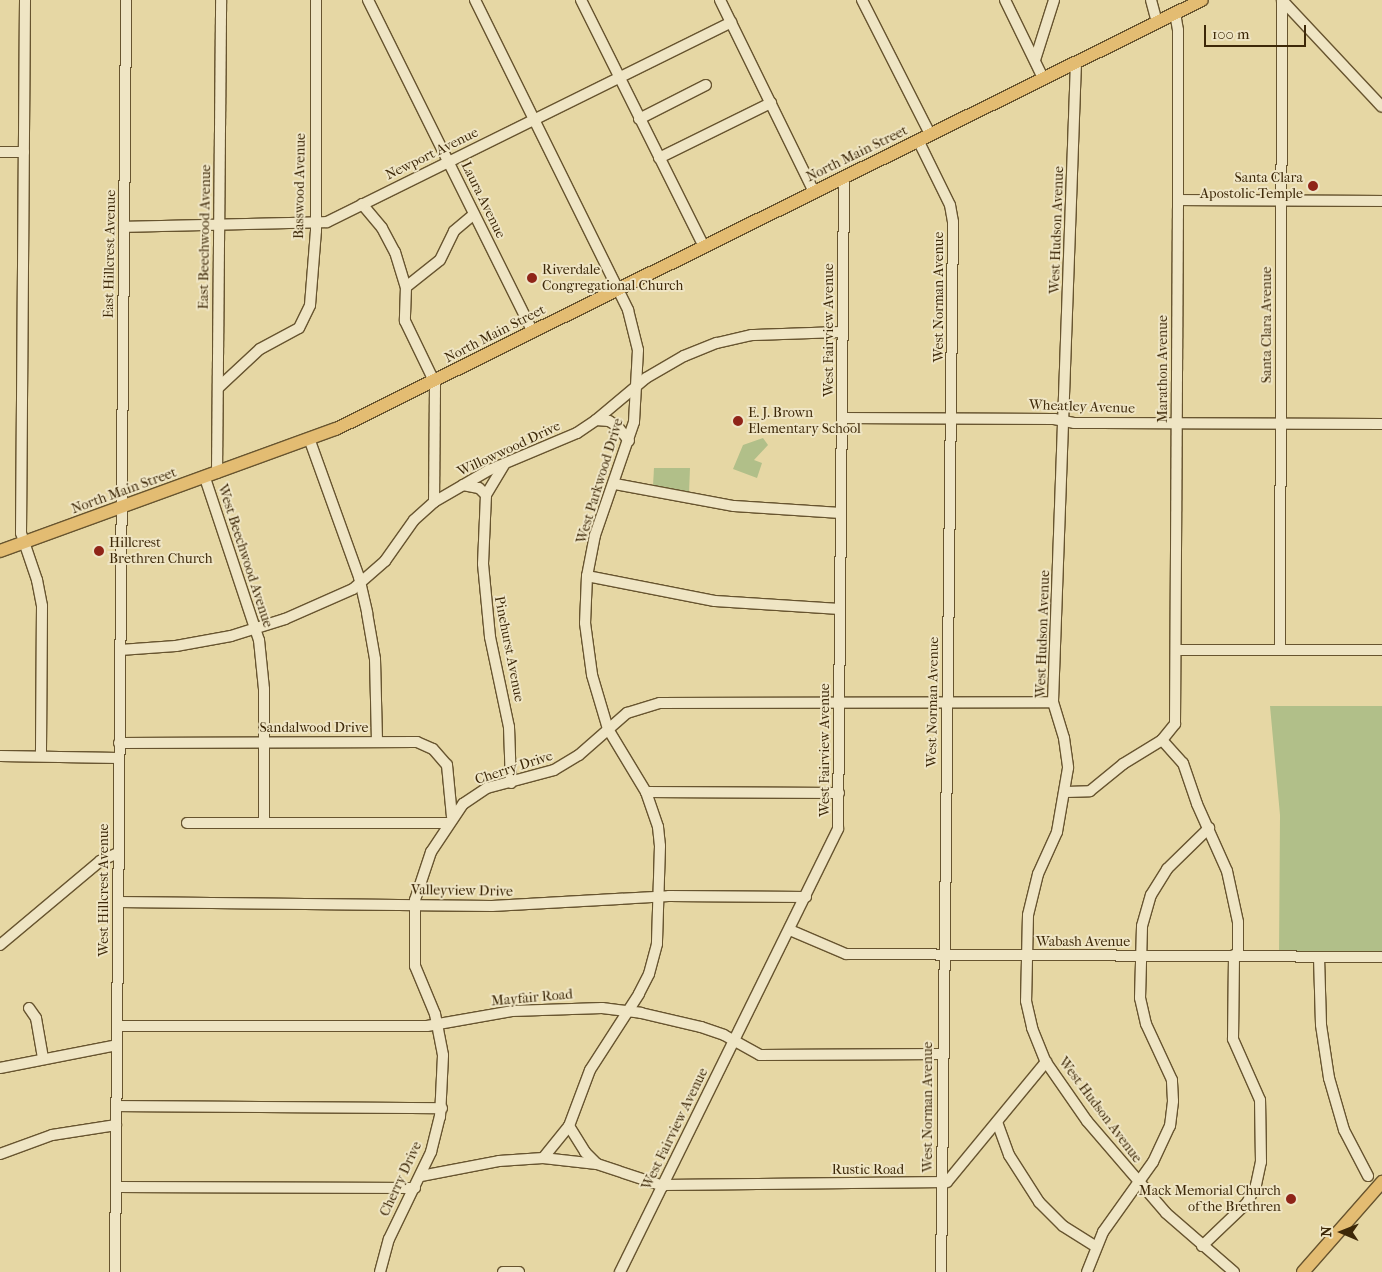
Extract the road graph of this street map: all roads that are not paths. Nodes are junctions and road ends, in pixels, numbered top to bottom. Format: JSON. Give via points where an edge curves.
{"nodes":[{"id":1,"x":26,"y":0,"type":"edge"},
{"id":2,"x":126,"y":0,"type":"edge"},
{"id":3,"x":221,"y":0,"type":"edge"},
{"id":4,"x":316,"y":0,"type":"edge"},
{"id":5,"x":368,"y":0,"type":"edge"},
{"id":6,"x":475,"y":0,"type":"edge"},
{"id":7,"x":581,"y":0,"type":"edge"},
{"id":8,"x":720,"y":0,"type":"edge"},
{"id":9,"x":862,"y":0,"type":"edge"},
{"id":10,"x":1005,"y":0,"type":"edge"},
{"id":11,"x":1054,"y":0,"type":"edge"},
{"id":12,"x":1151,"y":0,"type":"edge"},
{"id":13,"x":1202,"y":0,"type":"edge"},
{"id":14,"x":1282,"y":0,"type":"edge"},
{"id":15,"x":1175,"y":13,"type":"junction"},
{"id":16,"x":731,"y":22,"type":"junction"},
{"id":17,"x":1156,"y":22,"type":"junction"},
{"id":18,"x":1034,"y":60,"type":"junction"},
{"id":19,"x":1076,"y":62,"type":"junction"},
{"id":20,"x":619,"y":77,"type":"junction"},
{"id":21,"x":1043,"y":78,"type":"junction"},
{"id":22,"x":706,"y":85,"type":"dead end"},
{"id":23,"x":771,"y":103,"type":"junction"},
{"id":24,"x":1382,"y":107,"type":"edge"},
{"id":25,"x":534,"y":119,"type":"junction"},
{"id":26,"x":639,"y":119,"type":"junction"},
{"id":27,"x":930,"y":134,"type":"junction"},
{"id":28,"x":918,"y":140,"type":"junction"},
{"id":29,"x":0,"y":152,"type":"edge"},
{"id":30,"x":24,"y":152,"type":"junction"},
{"id":31,"x":659,"y":158,"type":"junction"},
{"id":32,"x":449,"y":162,"type":"junction"},
{"id":33,"x":844,"y":177,"type":"junction"},
{"id":34,"x":814,"y":192,"type":"junction"},
{"id":35,"x":1178,"y":200,"type":"junction"},
{"id":36,"x":1281,"y":200,"type":"junction"},
{"id":37,"x":1382,"y":201,"type":"edge"},
{"id":38,"x":362,"y":204,"type":"junction"},
{"id":39,"x":474,"y":214,"type":"junction"},
{"id":40,"x":316,"y":223,"type":"junction"},
{"id":41,"x":219,"y":224,"type":"junction"},
{"id":42,"x":124,"y":227,"type":"junction"},
{"id":43,"x":704,"y":247,"type":"junction"},
{"id":44,"x":406,"y":287,"type":"junction"},
{"id":45,"x":618,"y":290,"type":"junction"},
{"id":46,"x":533,"y":332,"type":"junction"},
{"id":47,"x":842,"y":332,"type":"junction"},
{"id":48,"x":434,"y":381,"type":"junction"},
{"id":49,"x":638,"y":385,"type":"junction"},
{"id":50,"x":218,"y":388,"type":"junction"},
{"id":51,"x":842,"y":418,"type":"junction"},
{"id":52,"x":953,"y":419,"type":"junction"},
{"id":53,"x":596,"y":420,"type":"junction"},
{"id":54,"x":1064,"y":421,"type":"junction"},
{"id":55,"x":1177,"y":423,"type":"junction"},
{"id":56,"x":1280,"y":424,"type":"junction"},
{"id":57,"x":1382,"y":424,"type":"edge"},
{"id":58,"x":310,"y":441,"type":"junction"},
{"id":59,"x":629,"y":441,"type":"junction"},
{"id":60,"x":504,"y":465,"type":"junction"},
{"id":61,"x":211,"y":475,"type":"junction"},
{"id":62,"x":615,"y":484,"type":"junction"},
{"id":63,"x":463,"y":485,"type":"junction"},
{"id":64,"x":486,"y":496,"type":"junction"},
{"id":65,"x":434,"y":502,"type":"junction"},
{"id":66,"x":122,"y":508,"type":"junction"},
{"id":67,"x":841,"y":513,"type":"junction"},
{"id":68,"x":23,"y":542,"type":"junction"},
{"id":69,"x":0,"y":551,"type":"edge"},
{"id":70,"x":587,"y":576,"type":"junction"},
{"id":71,"x":360,"y":583,"type":"junction"},
{"id":72,"x":840,"y":609,"type":"junction"},
{"id":73,"x":256,"y":629,"type":"junction"},
{"id":74,"x":120,"y":650,"type":"junction"},
{"id":75,"x":1176,"y":650,"type":"junction"},
{"id":76,"x":1280,"y":650,"type":"junction"},
{"id":77,"x":1382,"y":650,"type":"edge"},
{"id":78,"x":1053,"y":702,"type":"junction"},
{"id":79,"x":839,"y":703,"type":"junction"},
{"id":80,"x":947,"y":703,"type":"junction"},
{"id":81,"x":608,"y":729,"type":"junction"},
{"id":82,"x":1162,"y":740,"type":"junction"},
{"id":83,"x":264,"y":742,"type":"junction"},
{"id":84,"x":376,"y":742,"type":"junction"},
{"id":85,"x":119,"y":743,"type":"junction"},
{"id":86,"x":0,"y":756,"type":"edge"},
{"id":87,"x":41,"y":756,"type":"junction"},
{"id":88,"x":119,"y":758,"type":"junction"},
{"id":89,"x":510,"y":783,"type":"junction"},
{"id":90,"x":646,"y":792,"type":"junction"},
{"id":91,"x":1066,"y":792,"type":"junction"},
{"id":92,"x":839,"y":793,"type":"junction"},
{"id":93,"x":450,"y":820,"type":"junction"},
{"id":94,"x":187,"y":823,"type":"dead end"},
{"id":95,"x":264,"y":823,"type":"junction"},
{"id":96,"x":1209,"y":828,"type":"junction"},
{"id":97,"x":118,"y":853,"type":"junction"},
{"id":98,"x":659,"y":897,"type":"junction"},
{"id":99,"x":806,"y":898,"type":"junction"},
{"id":100,"x":118,"y":902,"type":"junction"},
{"id":101,"x":414,"y":905,"type":"junction"},
{"id":102,"x":790,"y":930,"type":"junction"},
{"id":103,"x":0,"y":945,"type":"edge"},
{"id":104,"x":943,"y":955,"type":"junction"},
{"id":105,"x":1026,"y":955,"type":"junction"},
{"id":106,"x":1236,"y":955,"type":"junction"},
{"id":107,"x":1140,"y":956,"type":"junction"},
{"id":108,"x":1319,"y":957,"type":"junction"},
{"id":109,"x":1382,"y":958,"type":"edge"},
{"id":110,"x":29,"y":1008,"type":"dead end"},
{"id":111,"x":628,"y":1011,"type":"junction"},
{"id":112,"x":438,"y":1025,"type":"junction"},
{"id":113,"x":117,"y":1026,"type":"junction"},
{"id":114,"x":734,"y":1041,"type":"junction"},
{"id":115,"x":117,"y":1045,"type":"junction"},
{"id":116,"x":942,"y":1054,"type":"junction"},
{"id":117,"x":43,"y":1058,"type":"junction"},
{"id":118,"x":1046,"y":1062,"type":"junction"},
{"id":119,"x":0,"y":1068,"type":"edge"},
{"id":120,"x":116,"y":1106,"type":"junction"},
{"id":121,"x":442,"y":1108,"type":"junction"},
{"id":122,"x":997,"y":1122,"type":"junction"},
{"id":123,"x":116,"y":1125,"type":"junction"},
{"id":124,"x":569,"y":1126,"type":"junction"},
{"id":125,"x":0,"y":1154,"type":"edge"},
{"id":126,"x":543,"y":1158,"type":"junction"},
{"id":127,"x":597,"y":1164,"type":"junction"},
{"id":128,"x":421,"y":1176,"type":"junction"},
{"id":129,"x":1368,"y":1176,"type":"dead end"},
{"id":130,"x":1138,"y":1182,"type":"junction"},
{"id":131,"x":1382,"y":1182,"type":"edge"},
{"id":132,"x":941,"y":1183,"type":"junction"},
{"id":133,"x":663,"y":1185,"type":"junction"},
{"id":134,"x":116,"y":1187,"type":"junction"},
{"id":135,"x":415,"y":1188,"type":"junction"},
{"id":136,"x":1202,"y":1246,"type":"junction"},
{"id":137,"x":1096,"y":1247,"type":"junction"},
{"id":138,"x":115,"y":1272,"type":"edge"},
{"id":139,"x":380,"y":1272,"type":"edge"},
{"id":140,"x":503,"y":1272,"type":"edge"},
{"id":141,"x":519,"y":1272,"type":"edge"},
{"id":142,"x":620,"y":1272,"type":"edge"},
{"id":143,"x":941,"y":1272,"type":"edge"},
{"id":144,"x":1087,"y":1272,"type":"edge"},
{"id":145,"x":1234,"y":1272,"type":"edge"},
{"id":146,"x":1303,"y":1272,"type":"edge"}],
"edges":[{"from":1,"to":30,"type":"street"},
{"from":2,"to":42,"type":"street","name":"East Hillcrest Avenue"},
{"from":3,"to":41,"type":"street","name":"East Beechwood Avenue"},
{"from":4,"to":40,"type":"street","name":"Basswood Avenue"},
{"from":5,"to":32,"type":"street","name":"Laura Avenue"},
{"from":6,"to":25,"type":"street","name":"West Parkwood Drive"},
{"from":7,"to":20,"type":"street"},
{"from":8,"to":16,"type":"street"},
{"from":9,"to":27,"type":"street"},
{"from":10,"to":18,"type":"street"},
{"from":11,"to":18,"type":"street"},
{"from":12,"to":17,"type":"street"},
{"from":13,"to":15,"type":"main road","name":"North Main Street"},
{"from":14,"to":24,"type":"street"},
{"from":14,"to":36,"type":"street","name":"Santa Clara Avenue"},
{"from":15,"to":17,"type":"main road","name":"North Main Street"},
{"from":15,"to":35,"type":"street","name":"Marathon Avenue","via":[[1178,30]]},
{"from":16,"to":20,"type":"street","name":"Newport Avenue"},
{"from":16,"to":23,"type":"street"},
{"from":17,"to":19,"type":"main road","name":"North Main Street"},
{"from":18,"to":21,"type":"street"},
{"from":19,"to":21,"type":"main road","name":"North Main Street"},
{"from":19,"to":54,"type":"street","name":"West Hudson Avenue"},
{"from":20,"to":25,"type":"street","name":"Newport Avenue"},
{"from":20,"to":26,"type":"street"},
{"from":21,"to":27,"type":"main road","name":"North Main Street"},
{"from":22,"to":26,"type":"street"},
{"from":23,"to":31,"type":"street"},
{"from":23,"to":34,"type":"street"},
{"from":25,"to":32,"type":"street","name":"Newport Avenue"},
{"from":25,"to":45,"type":"street","name":"West Parkwood Drive"},
{"from":26,"to":31,"type":"street"},
{"from":27,"to":28,"type":"main road","name":"North Main Street"},
{"from":28,"to":33,"type":"main road","name":"North Main Street"},
{"from":28,"to":52,"type":"street","name":"West Norman Avenue","via":[[953,215]]},
{"from":29,"to":30,"type":"street"},
{"from":30,"to":68,"type":"street"},
{"from":31,"to":43,"type":"street"},
{"from":32,"to":38,"type":"street","name":"Newport Avenue"},
{"from":32,"to":39,"type":"street","name":"Laura Avenue"},
{"from":33,"to":34,"type":"main road","name":"North Main Street"},
{"from":33,"to":47,"type":"street","name":"West Fairview Avenue"},
{"from":34,"to":43,"type":"main road","name":"North Main Street"},
{"from":35,"to":36,"type":"street"},
{"from":35,"to":55,"type":"street","name":"Marathon Avenue"},
{"from":36,"to":37,"type":"street"},
{"from":36,"to":56,"type":"street","name":"Santa Clara Avenue"},
{"from":38,"to":40,"type":"street","name":"Newport Avenue","via":[[327,222]]},
{"from":38,"to":44,"type":"street","via":[[389,238]]},
{"from":39,"to":44,"type":"street","via":[[454,232],[440,260]]},
{"from":39,"to":46,"type":"street","name":"Laura Avenue"},
{"from":40,"to":41,"type":"street","name":"Newport Avenue"},
{"from":40,"to":50,"type":"street","name":"Basswood Avenue","via":[[310,305],[303,322],[288,336],[248,358]]},
{"from":41,"to":42,"type":"street","name":"Newport Avenue"},
{"from":41,"to":50,"type":"street","name":"East Beechwood Avenue"},
{"from":42,"to":66,"type":"street","name":"East Hillcrest Avenue"},
{"from":43,"to":45,"type":"main road","name":"North Main Street"},
{"from":44,"to":48,"type":"street","via":[[405,321]]},
{"from":45,"to":46,"type":"main road","name":"North Main Street"},
{"from":45,"to":49,"type":"street","name":"West Parkwood Drive","via":[[636,337]]},
{"from":46,"to":48,"type":"main road","name":"North Main Street"},
{"from":47,"to":49,"type":"street","name":"Willowwood Drive","via":[[769,334],[732,339],[684,356]]},
{"from":47,"to":51,"type":"street","name":"West Fairview Avenue"},
{"from":48,"to":58,"type":"main road","name":"North Main Street"},
{"from":48,"to":65,"type":"street"},
{"from":49,"to":53,"type":"street","name":"Willowwood Drive"},
{"from":49,"to":59,"type":"street","name":"West Parkwood Drive"},
{"from":50,"to":61,"type":"street","name":"East Beechwood Avenue"},
{"from":51,"to":52,"type":"street","name":"Wheatley Avenue"},
{"from":51,"to":67,"type":"street","name":"West Fairview Avenue"},
{"from":52,"to":54,"type":"street","name":"Wheatley Avenue"},
{"from":52,"to":80,"type":"street","name":"West Norman Avenue"},
{"from":53,"to":59,"type":"street","via":[[609,421],[617,426]]},
{"from":53,"to":60,"type":"street","name":"Willowwood Drive","via":[[564,439]]},
{"from":54,"to":55,"type":"street","name":"Wheatley Avenue"},
{"from":54,"to":78,"type":"street","name":"West Hudson Avenue"},
{"from":55,"to":56,"type":"street","name":"Wheatley Avenue"},
{"from":55,"to":75,"type":"street","name":"Marathon Avenue"},
{"from":56,"to":57,"type":"street","name":"Wheatley Avenue"},
{"from":56,"to":76,"type":"street","name":"Santa Clara Avenue"},
{"from":58,"to":61,"type":"main road","name":"North Main Street"},
{"from":58,"to":71,"type":"street"},
{"from":59,"to":62,"type":"street","name":"West Parkwood Drive"},
{"from":60,"to":63,"type":"street","name":"Willowwood Drive"},
{"from":60,"to":64,"type":"street","name":"Pinehurst Avenue"},
{"from":61,"to":66,"type":"main road","name":"North Main Street"},
{"from":61,"to":73,"type":"street","name":"West Beechwood Avenue"},
{"from":62,"to":67,"type":"street","via":[[734,506]]},
{"from":62,"to":70,"type":"street","name":"West Parkwood Drive","via":[[595,535]]},
{"from":63,"to":64,"type":"street","via":[[479,488]]},
{"from":63,"to":65,"type":"street","name":"Willowwood Drive"},
{"from":64,"to":89,"type":"street","name":"Pinehurst Avenue","via":[[484,585],[490,637],[509,727]]},
{"from":65,"to":71,"type":"street","name":"Willowwood Drive","via":[[414,520],[385,561]]},
{"from":66,"to":68,"type":"main road","name":"North Main Street"},
{"from":66,"to":74,"type":"street","name":"West Hillcrest Avenue"},
{"from":67,"to":72,"type":"street","name":"West Fairview Avenue"},
{"from":68,"to":69,"type":"main road","name":"North Main Street"},
{"from":68,"to":87,"type":"street","via":[[37,580],[42,606]]},
{"from":70,"to":72,"type":"street","via":[[715,601]]},
{"from":70,"to":81,"type":"street","name":"West Parkwood Drive","via":[[585,623],[589,659]]},
{"from":71,"to":73,"type":"street","name":"Willowwood Drive","via":[[311,608]]},
{"from":71,"to":84,"type":"street","via":[[375,659]]},
{"from":72,"to":79,"type":"street","name":"West Fairview Avenue"},
{"from":73,"to":74,"type":"street","name":"Willowwood Drive","via":[[176,646]]},
{"from":73,"to":83,"type":"street","name":"West Beechwood Avenue","via":[[264,689]]},
{"from":74,"to":85,"type":"street","name":"West Hillcrest Avenue"},
{"from":75,"to":76,"type":"street"},
{"from":75,"to":82,"type":"street","name":"Marathon Avenue","via":[[1175,724]]},
{"from":76,"to":77,"type":"street"},
{"from":78,"to":80,"type":"street","name":"Cherry Drive"},
{"from":78,"to":91,"type":"street","name":"West Hudson Avenue","via":[[1065,746]]},
{"from":79,"to":80,"type":"street","name":"Cherry Drive"},
{"from":79,"to":81,"type":"street","name":"Cherry Drive","via":[[660,703],[636,709]]},
{"from":79,"to":92,"type":"street","name":"West Fairview Avenue"},
{"from":80,"to":104,"type":"street","name":"West Norman Avenue"},
{"from":81,"to":89,"type":"street","name":"Cherry Drive","via":[[565,765]]},
{"from":81,"to":90,"type":"street","name":"West Parkwood Drive"},
{"from":82,"to":91,"type":"street","via":[[1123,764],[1090,791]]},
{"from":82,"to":96,"type":"street","via":[[1178,754]]},
{"from":83,"to":84,"type":"street","name":"Sandalwood Drive"},
{"from":83,"to":85,"type":"street","name":"Sandalwood Drive"},
{"from":83,"to":95,"type":"street","name":"West Beechwood Avenue"},
{"from":84,"to":93,"type":"street","name":"Sandalwood Drive","via":[[417,742],[439,754],[450,773]]},
{"from":85,"to":88,"type":"street","name":"West Hillcrest Avenue"},
{"from":86,"to":87,"type":"street"},
{"from":87,"to":88,"type":"street"},
{"from":88,"to":97,"type":"street","name":"West Hillcrest Avenue"},
{"from":89,"to":93,"type":"street","name":"Cherry Drive","via":[[480,791]]},
{"from":90,"to":92,"type":"street"},
{"from":90,"to":98,"type":"street","name":"West Parkwood Drive","via":[[660,841]]},
{"from":91,"to":105,"type":"street","name":"West Hudson Avenue","via":[[1057,832],[1032,894]]},
{"from":92,"to":99,"type":"street","name":"West Fairview Avenue","via":[[836,835]]},
{"from":93,"to":95,"type":"street"},
{"from":93,"to":101,"type":"street","name":"Cherry Drive","via":[[430,852]]},
{"from":94,"to":95,"type":"street"},
{"from":96,"to":106,"type":"street","via":[[1232,886],[1238,922]]},
{"from":96,"to":107,"type":"street","via":[[1178,855],[1159,880],[1143,920]]},
{"from":97,"to":100,"type":"street","name":"West Hillcrest Avenue"},
{"from":97,"to":103,"type":"street","via":[[100,861]]},
{"from":98,"to":99,"type":"street","name":"Valleyview Drive"},
{"from":98,"to":101,"type":"street","name":"Valleyview Drive","via":[[544,905]]},
{"from":98,"to":111,"type":"street","name":"West Parkwood Drive","via":[[655,956],[646,981]]},
{"from":99,"to":102,"type":"street","name":"West Fairview Avenue"},
{"from":100,"to":101,"type":"street","name":"Valleyview Drive"},
{"from":100,"to":113,"type":"street","name":"West Hillcrest Avenue"},
{"from":101,"to":112,"type":"street","name":"Cherry Drive","via":[[414,966]]},
{"from":102,"to":104,"type":"street","name":"Wabash Avenue","via":[[840,953]]},
{"from":102,"to":114,"type":"street","name":"West Fairview Avenue"},
{"from":104,"to":105,"type":"street","name":"Wabash Avenue"},
{"from":104,"to":116,"type":"street","name":"West Norman Avenue"},
{"from":105,"to":107,"type":"street","name":"Wabash Avenue"},
{"from":105,"to":118,"type":"street","name":"West Hudson Avenue","via":[[1027,1012]]},
{"from":106,"to":107,"type":"street","name":"Wabash Avenue"},
{"from":106,"to":108,"type":"street","name":"Wabash Avenue"},
{"from":106,"to":136,"type":"street","via":[[1233,1039],[1260,1100],[1261,1162],[1256,1185],[1247,1203]]},
{"from":107,"to":130,"type":"street","via":[[1142,1011],[1168,1066],[1174,1101],[1164,1143]]},
{"from":108,"to":109,"type":"street","name":"Wabash Avenue"},
{"from":108,"to":129,"type":"street","via":[[1322,1032],[1329,1078],[1344,1130]]},
{"from":110,"to":117,"type":"street","via":[[36,1018]]},
{"from":111,"to":112,"type":"street","name":"Mayfair Road","via":[[551,1008],[512,1011]]},
{"from":111,"to":114,"type":"street","name":"Mayfair Road","via":[[701,1027]]},
{"from":111,"to":124,"type":"street","name":"West Parkwood Drive","via":[[590,1070]]},
{"from":112,"to":113,"type":"street","name":"Mayfair Road"},
{"from":112,"to":121,"type":"street","name":"Cherry Drive","via":[[443,1055]]},
{"from":113,"to":115,"type":"street","name":"West Hillcrest Avenue"},
{"from":114,"to":116,"type":"street","name":"Mayfair Road","via":[[763,1055]]},
{"from":114,"to":133,"type":"street","name":"West Fairview Avenue"},
{"from":115,"to":117,"type":"street"},
{"from":115,"to":120,"type":"street","name":"West Hillcrest Avenue"},
{"from":116,"to":132,"type":"street","name":"West Norman Avenue"},
{"from":117,"to":119,"type":"street"},
{"from":118,"to":122,"type":"street"},
{"from":118,"to":130,"type":"street","name":"West Hudson Avenue","via":[[1087,1121]]},
{"from":120,"to":121,"type":"street"},
{"from":120,"to":123,"type":"street","name":"West Hillcrest Avenue"},
{"from":121,"to":128,"type":"street","name":"Cherry Drive"},
{"from":122,"to":132,"type":"street","via":[[951,1180]]},
{"from":122,"to":137,"type":"street","via":[[1015,1167],[1039,1202],[1063,1226]]},
{"from":123,"to":125,"type":"street","via":[[52,1135]]},
{"from":123,"to":134,"type":"street","name":"West Hillcrest Avenue"},
{"from":124,"to":126,"type":"street","name":"West Parkwood Drive"},
{"from":124,"to":127,"type":"street","via":[[585,1152]]},
{"from":126,"to":127,"type":"street","name":"Rustic Road"},
{"from":126,"to":128,"type":"street","name":"Rustic Road","via":[[499,1161]]},
{"from":127,"to":133,"type":"street","name":"Rustic Road"},
{"from":128,"to":135,"type":"street","name":"Cherry Drive"},
{"from":130,"to":136,"type":"street","name":"West Hudson Avenue"},
{"from":130,"to":137,"type":"street","via":[[1113,1214]]},
{"from":131,"to":146,"type":"main road"},
{"from":132,"to":133,"type":"street","name":"Rustic Road"},
{"from":132,"to":143,"type":"street","name":"West Norman Avenue"},
{"from":133,"to":142,"type":"street","name":"West Fairview Avenue"},
{"from":134,"to":135,"type":"street"},
{"from":134,"to":138,"type":"street","name":"West Hillcrest Avenue"},
{"from":135,"to":139,"type":"street","name":"Cherry Drive","via":[[389,1239]]},
{"from":136,"to":145,"type":"street","name":"West Hudson Avenue"},
{"from":137,"to":144,"type":"street"},
{"from":140,"to":141,"type":"street"}]}
